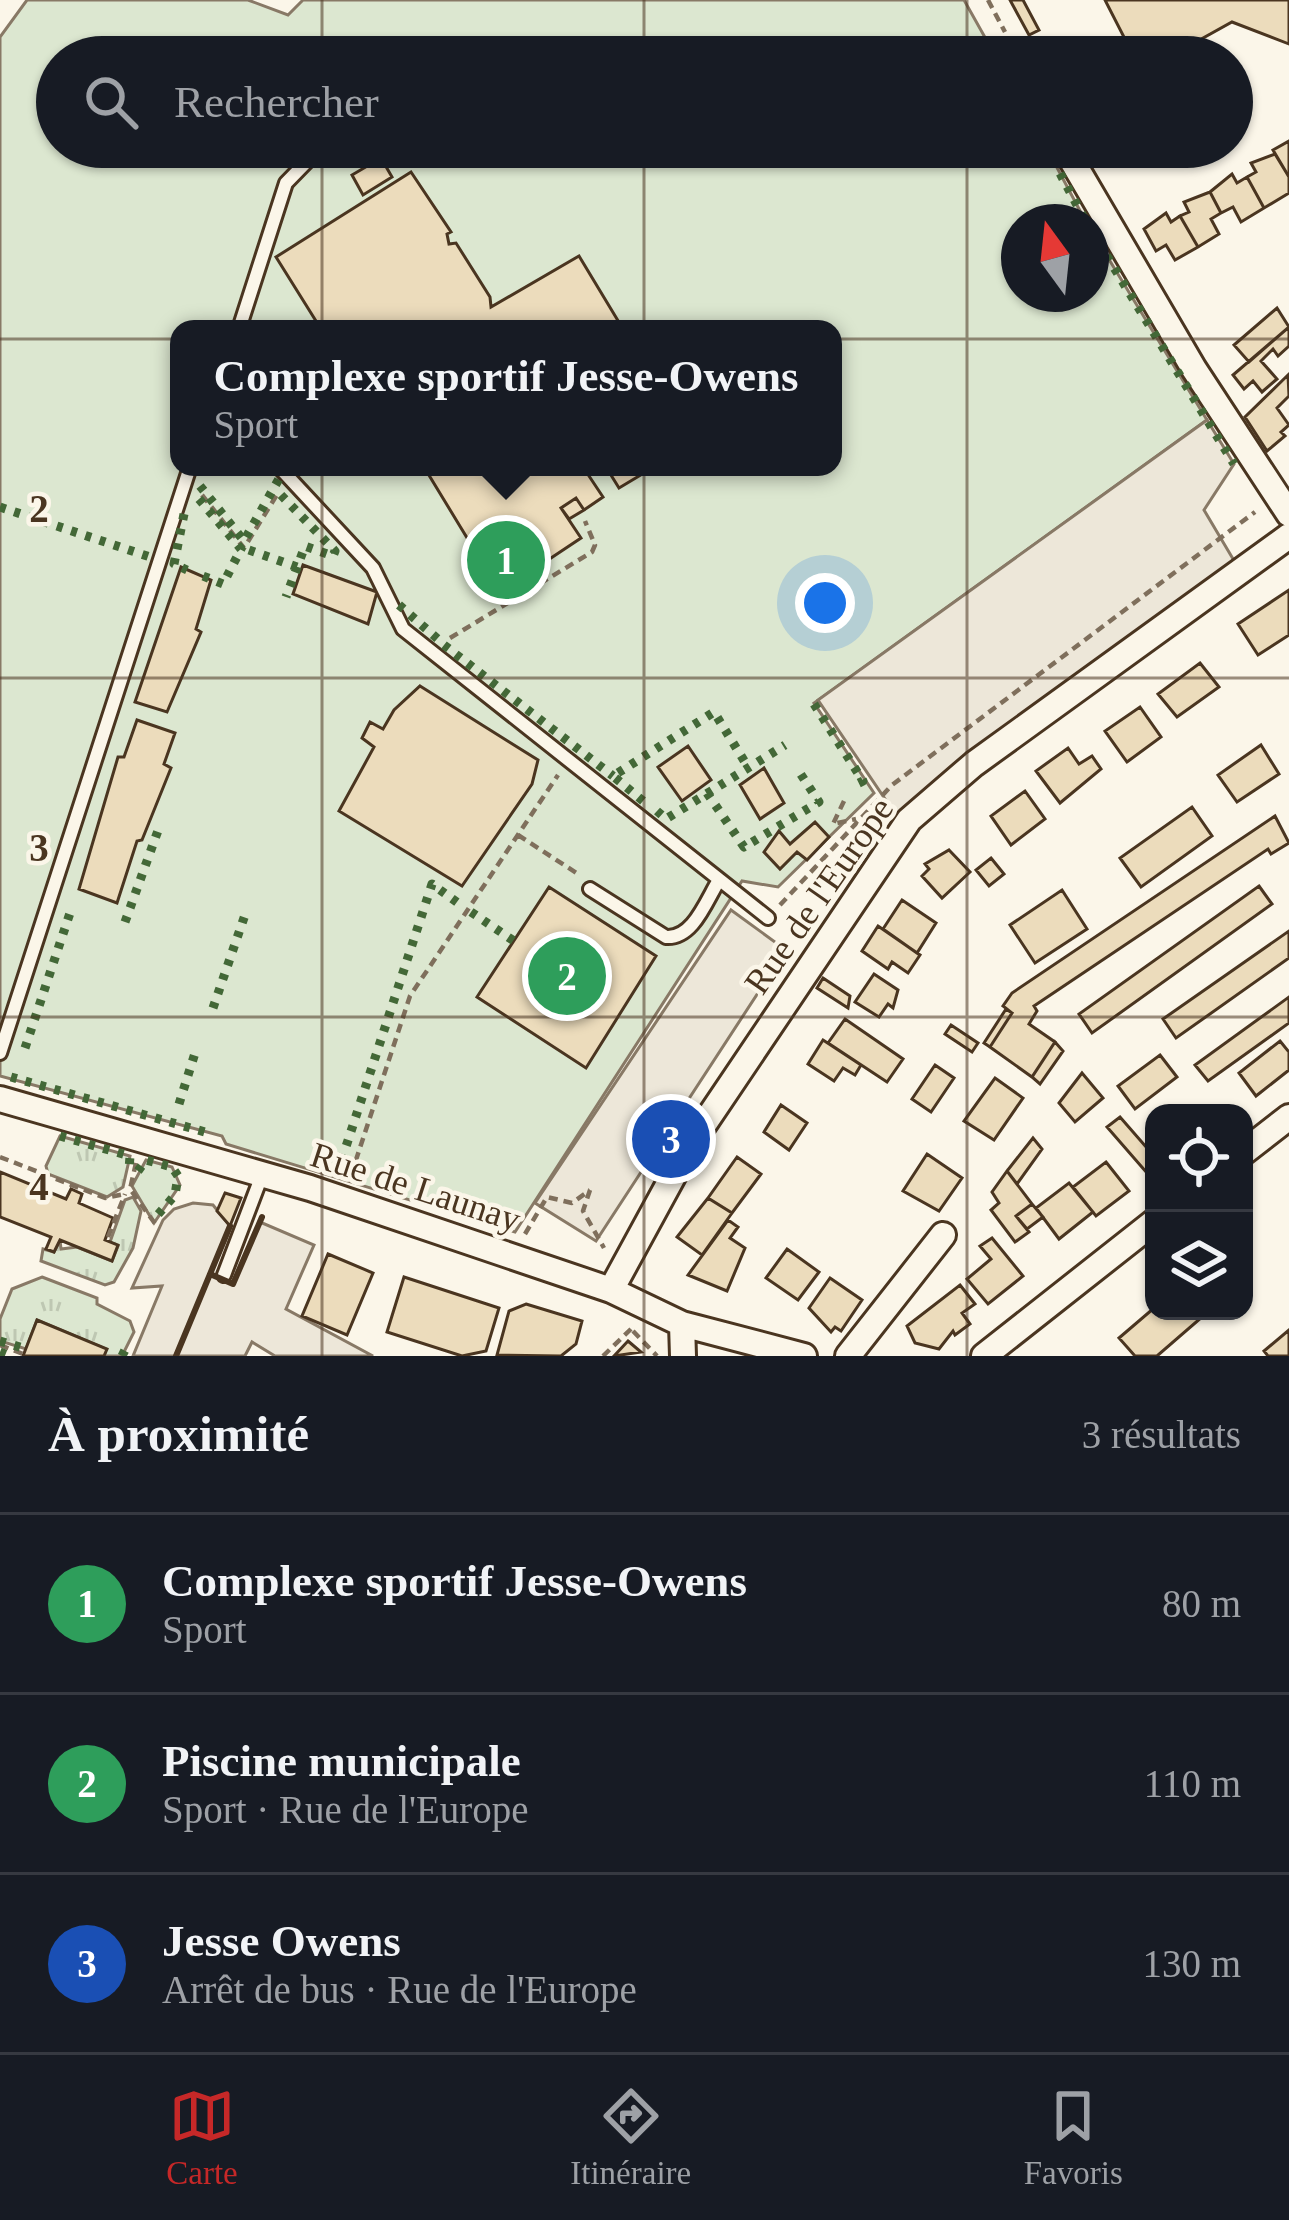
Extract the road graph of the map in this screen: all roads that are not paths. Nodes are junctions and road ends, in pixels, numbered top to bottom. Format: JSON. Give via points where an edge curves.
{"nodes":[{"id":1,"x":301,"y":168,"type":"edge"},
{"id":2,"x":1076,"y":168,"type":"edge"},
{"id":3,"x":242,"y":320,"type":"edge"},
{"id":4,"x":187,"y":476,"type":"edge"},
{"id":5,"x":288,"y":476,"type":"edge"},
{"id":6,"x":1289,"y":514,"type":"edge"},
{"id":7,"x":1289,"y":536,"type":"edge"},
{"id":8,"x":718,"y":880,"type":"junction"},
{"id":9,"x":590,"y":889,"type":"road end"},
{"id":10,"x":768,"y":918,"type":"road end"},
{"id":11,"x":0,"y":1053,"type":"edge"},
{"id":12,"x":0,"y":1100,"type":"edge"},
{"id":13,"x":1289,"y":1118,"type":"edge"},
{"id":14,"x":1253,"y":1145,"type":"edge"},
{"id":15,"x":262,"y":1174,"type":"junction"},
{"id":16,"x":1145,"y":1229,"type":"edge"},
{"id":17,"x":943,"y":1235,"type":"dead end"},
{"id":18,"x":224,"y":1275,"type":"dead end"},
{"id":19,"x":611,"y":1290,"type":"junction"},
{"id":20,"x":682,"y":1324,"type":"junction"},
{"id":21,"x":683,"y":1356,"type":"edge"},
{"id":22,"x":804,"y":1356,"type":"edge"},
{"id":23,"x":848,"y":1356,"type":"edge"},
{"id":24,"x":984,"y":1356,"type":"edge"}],
"edges":[{"from":1,"to":3,"type":"lane","via":[[286,183]]},
{"from":2,"to":6,"type":"street"},
{"from":4,"to":11,"type":"lane"},
{"from":5,"to":8,"type":"lane","via":[[373,568],[403,629]]},
{"from":7,"to":19,"type":"street","name":"Rue de l'Europe","via":[[909,820],[690,1145]]},
{"from":8,"to":9,"type":"lane","via":[[677,938]]},
{"from":8,"to":10,"type":"lane"},
{"from":12,"to":15,"type":"street","name":"Rue de Launay"},
{"from":13,"to":14,"type":"street"},
{"from":15,"to":18,"type":"lane"},
{"from":15,"to":19,"type":"street","name":"Rue de Launay"},
{"from":16,"to":24,"type":"street"},
{"from":17,"to":23,"type":"street"},
{"from":19,"to":20,"type":"street","name":"Rue de Launay"},
{"from":20,"to":21,"type":"street"},
{"from":20,"to":22,"type":"street","name":"Rue de Launay"}]}
